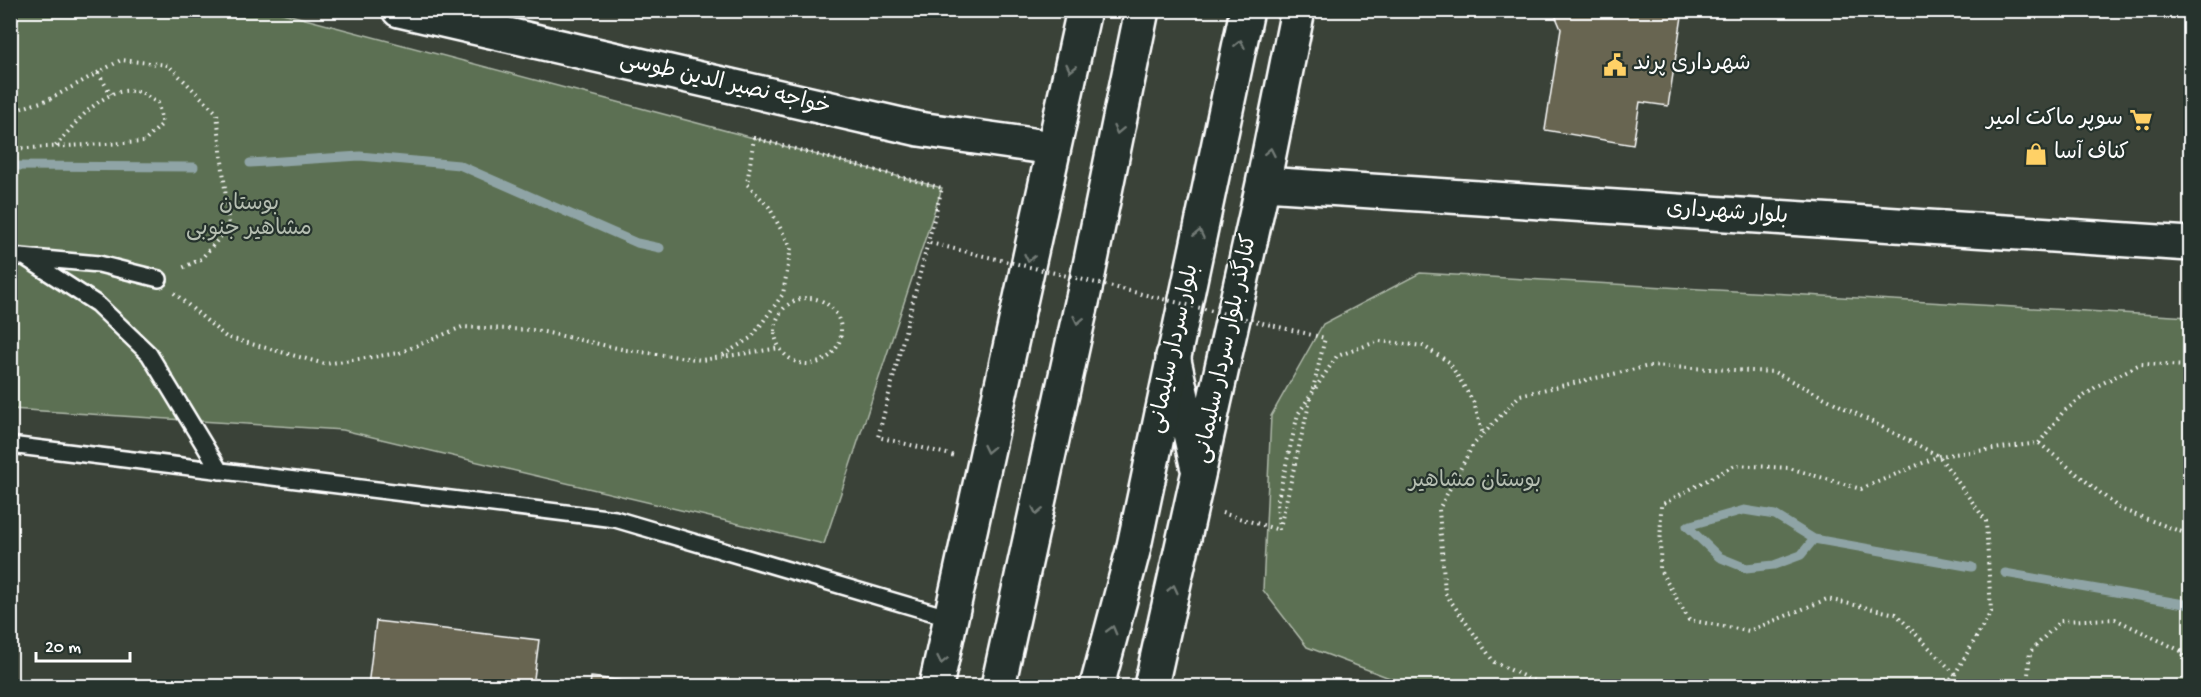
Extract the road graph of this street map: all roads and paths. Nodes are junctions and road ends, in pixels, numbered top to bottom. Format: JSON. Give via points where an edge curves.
{"nodes":[{"id":1,"x":399,"y":10,"type":"edge"},
{"id":2,"x":1084,"y":10,"type":"edge"},
{"id":3,"x":1142,"y":10,"type":"edge"},
{"id":4,"x":1247,"y":10,"type":"edge"},
{"id":5,"x":1298,"y":10,"type":"edge"},
{"id":6,"x":98,"y":73,"type":"junction"},
{"id":7,"x":111,"y":94,"type":"junction"},
{"id":8,"x":10,"y":112,"type":"edge"},
{"id":9,"x":55,"y":147,"type":"junction"},
{"id":10,"x":1053,"y":148,"type":"junction"},
{"id":11,"x":10,"y":149,"type":"edge"},
{"id":12,"x":1263,"y":184,"type":"junction"},
{"id":13,"x":930,"y":243,"type":"junction"},
{"id":14,"x":2190,"y":244,"type":"edge"},
{"id":15,"x":18,"y":257,"type":"edge"},
{"id":16,"x":159,"y":279,"type":"junction"},
{"id":17,"x":780,"y":348,"type":"junction"},
{"id":18,"x":1173,"y":356,"type":"junction"},
{"id":19,"x":720,"y":357,"type":"junction"},
{"id":20,"x":2190,"y":366,"type":"edge"},
{"id":21,"x":1312,"y":392,"type":"junction"},
{"id":22,"x":1483,"y":435,"type":"junction"},
{"id":23,"x":2038,"y":443,"type":"junction"},
{"id":24,"x":10,"y":445,"type":"edge"},
{"id":25,"x":1939,"y":456,"type":"junction"},
{"id":26,"x":985,"y":463,"type":"junction"},
{"id":27,"x":220,"y":471,"type":"junction"},
{"id":28,"x":1196,"y":490,"type":"junction"},
{"id":29,"x":1279,"y":530,"type":"junction"},
{"id":30,"x":2190,"y":535,"type":"edge"},
{"id":31,"x":951,"y":618,"type":"junction"},
{"id":32,"x":2181,"y":651,"type":"junction"},
{"id":33,"x":2190,"y":653,"type":"edge"},
{"id":34,"x":2190,"y":668,"type":"edge"},
{"id":35,"x":1955,"y":674,"type":"junction"},
{"id":36,"x":936,"y":687,"type":"edge"},
{"id":37,"x":998,"y":687,"type":"edge"},
{"id":38,"x":1097,"y":687,"type":"edge"},
{"id":39,"x":1151,"y":687,"type":"edge"},
{"id":40,"x":1544,"y":687,"type":"edge"},
{"id":41,"x":1944,"y":687,"type":"edge"},
{"id":42,"x":2027,"y":687,"type":"edge"}],
"edges":[{"from":1,"to":10,"type":"street","name":"خواجه نصیر الدین طوسی","via":[[919,129]]},
{"from":2,"to":10,"type":"street","one_way":true},
{"from":3,"to":37,"type":"street","one_way":true},
{"from":18,"to":4,"type":"street","name":"بلوار سردار سلیمانی","one_way":true},
{"from":12,"to":5,"type":"street","name":"کنارگذر بلوار سردار سلیمانی","one_way":true},
{"from":6,"to":7,"type":"path"},
{"from":6,"to":8,"type":"path","via":[[50,99]]},
{"from":6,"to":16,"type":"path","via":[[121,60],[168,64],[217,112],[229,227],[201,259]]},
{"from":7,"to":9,"type":"path","via":[[78,121]]},
{"from":7,"to":9,"type":"path","via":[[133,90],[158,103],[162,124],[144,142]]},
{"from":9,"to":11,"type":"path"},
{"from":10,"to":26,"type":"street","one_way":true},
{"from":12,"to":14,"type":"street","name":"بلوار شهرداری"},
{"from":12,"to":28,"type":"street","name":"کنارگذر بلوار سردار سلیمانی"},
{"from":13,"to":19,"type":"path","via":[[942,188],[754,138],[747,184],[769,207],[791,248],[783,294],[752,337]]},
{"from":13,"to":21,"type":"path","bridge":true,"via":[[1325,338]]},
{"from":13,"to":26,"type":"path","via":[[878,437]]},
{"from":15,"to":16,"type":"lane","via":[[99,264]]},
{"from":15,"to":27,"type":"lane","via":[[98,304],[148,354]]},
{"from":16,"to":19,"type":"path","via":[[226,337],[325,364],[399,353],[462,327],[535,330],[626,350],[702,360]]},
{"from":17,"to":17,"type":"path","via":[[776,325],[788,304],[812,298],[834,310],[842,334],[829,357],[817,364],[803,364],[790,359]]},
{"from":17,"to":19,"type":"path"},
{"from":18,"to":28,"type":"street"},
{"from":38,"to":18,"type":"street","name":"بلوار سردار سلیمانی","one_way":true,"via":[[1133,550]]},
{"from":20,"to":23,"type":"path","via":[[2140,364],[2097,386],[2063,412]]},
{"from":21,"to":22,"type":"path","via":[[1338,356],[1379,341],[1423,346],[1449,362],[1474,403]]},
{"from":21,"to":29,"type":"path"},
{"from":21,"to":29,"type":"path","via":[[1298,414],[1278,503]]},
{"from":22,"to":25,"type":"path","via":[[1520,395],[1649,366],[1774,372]]},
{"from":22,"to":40,"type":"path","via":[[1473,445],[1439,509],[1445,592],[1494,662]]},
{"from":23,"to":25,"type":"path"},
{"from":23,"to":30,"type":"path","via":[[2120,509]]},
{"from":24,"to":27,"type":"lane"},
{"from":25,"to":35,"type":"path","via":[[1986,521],[1991,612]]},
{"from":25,"to":35,"type":"path","via":[[1861,489],[1789,468],[1735,465],[1661,505],[1660,570],[1689,620],[1749,631],[1827,599],[1896,614]]},
{"from":26,"to":31,"type":"street"},
{"from":27,"to":31,"type":"lane","via":[[615,519]]},
{"from":28,"to":29,"type":"path"},
{"from":39,"to":28,"type":"street","name":"کنارگذر بلوار سردار سلیمانی","one_way":true},
{"from":31,"to":36,"type":"street","one_way":true},
{"from":32,"to":33,"type":"path"},
{"from":32,"to":34,"type":"path"},
{"from":32,"to":42,"type":"path","via":[[2115,619],[2060,621],[2030,652]]},
{"from":35,"to":41,"type":"path"}]}
